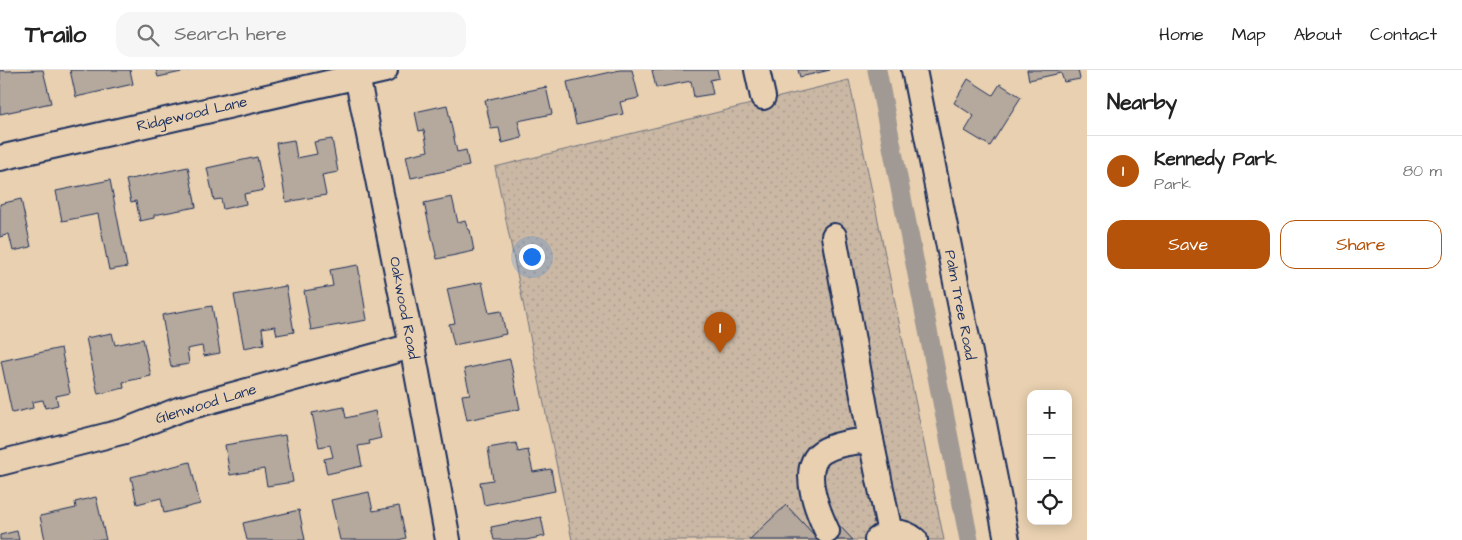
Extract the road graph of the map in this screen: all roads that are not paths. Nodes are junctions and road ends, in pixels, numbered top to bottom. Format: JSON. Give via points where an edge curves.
{"nodes":[{"id":1,"x":385,"y":70,"type":"edge"},
{"id":2,"x":757,"y":70,"type":"edge"},
{"id":3,"x":914,"y":70,"type":"edge"},
{"id":4,"x":357,"y":76,"type":"junction"},
{"id":5,"x":763,"y":97,"type":"dead end"},
{"id":6,"x":0,"y":158,"type":"edge"},
{"id":7,"x":834,"y":236,"type":"dead end"},
{"id":8,"x":412,"y":346,"type":"junction"},
{"id":9,"x":871,"y":440,"type":"junction"},
{"id":10,"x":0,"y":463,"type":"edge"},
{"id":11,"x":827,"y":531,"type":"dead end"},
{"id":12,"x":884,"y":536,"type":"edge"},
{"id":13,"x":1002,"y":539,"type":"edge"},
{"id":14,"x":448,"y":540,"type":"edge"},
{"id":15,"x":915,"y":540,"type":"edge"}],
"edges":[{"from":1,"to":4,"type":"street","name":"Ridgewood Lane"},
{"from":2,"to":5,"type":"street"},
{"from":3,"to":13,"type":"street","name":"Palm Tree Road"},
{"from":4,"to":6,"type":"street","name":"Ridgewood Lane"},
{"from":4,"to":8,"type":"street","name":"Oakwood Road"},
{"from":7,"to":9,"type":"street"},
{"from":8,"to":10,"type":"street","name":"Glenwood Lane","via":[[181,409],[125,431]]},
{"from":8,"to":14,"type":"street","name":"Oakwood Road"},
{"from":9,"to":11,"type":"street","via":[[834,446],[816,457],[811,478],[816,506]]},
{"from":9,"to":12,"type":"street"},
{"from":12,"to":15,"type":"street","via":[[898,532]]}]}
